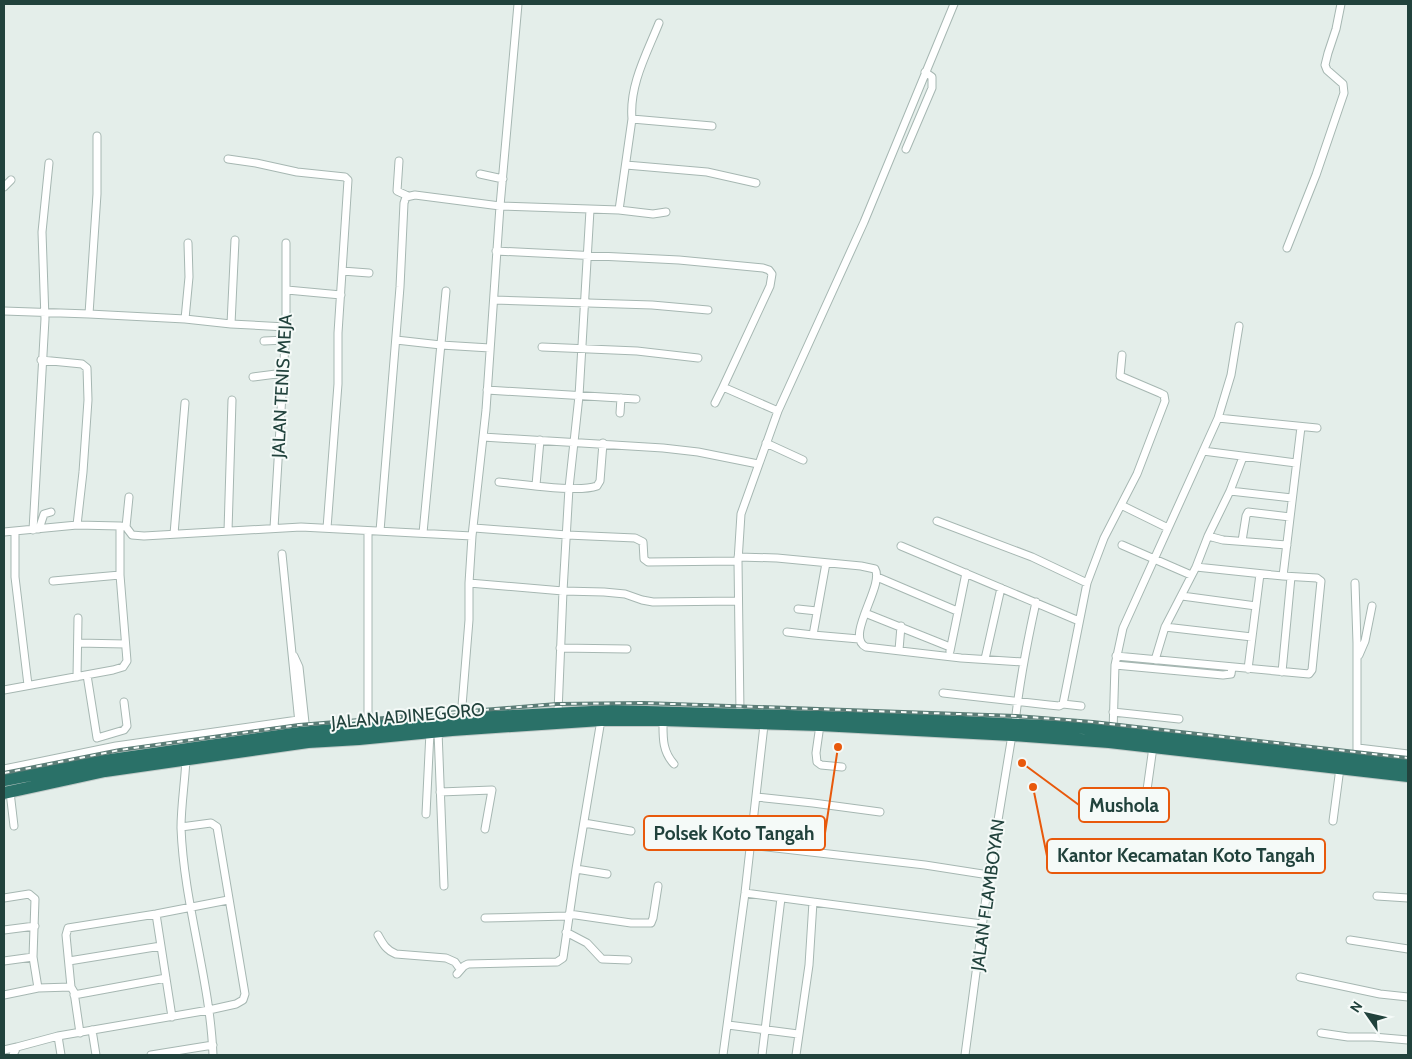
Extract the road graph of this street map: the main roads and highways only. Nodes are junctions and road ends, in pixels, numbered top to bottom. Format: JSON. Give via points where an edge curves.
{"nodes":[{"id":1,"x":472,"y":723,"type":"junction"},
{"id":2,"x":451,"y":724,"type":"junction"},
{"id":3,"x":1014,"y":729,"type":"junction"},
{"id":4,"x":1249,"y":752,"type":"junction"},
{"id":5,"x":1262,"y":754,"type":"junction"},
{"id":6,"x":1408,"y":764,"type":"edge"},
{"id":7,"x":1408,"y":776,"type":"edge"},
{"id":8,"x":4,"y":780,"type":"edge"},
{"id":9,"x":7,"y":792,"type":"edge"}],
"edges":[{"from":1,"to":2,"type":"highway"},
{"from":1,"to":3,"type":"highway","name":"JALAN ADINEGORO","via":[[663,720]]},
{"from":1,"to":3,"type":"highway","via":[[558,712],[621,711],[740,713]]},
{"from":2,"to":8,"type":"highway","via":[[301,728]]},
{"from":2,"to":9,"type":"highway","name":"JALAN ADINEGORO","via":[[434,731],[308,742],[105,771]]},
{"from":3,"to":4,"type":"highway","via":[[1153,747]]},
{"from":3,"to":4,"type":"highway","via":[[1084,728]]},
{"from":4,"to":5,"type":"highway"},
{"from":5,"to":6,"type":"highway","via":[[1358,753]]},
{"from":5,"to":7,"type":"highway"}]}
